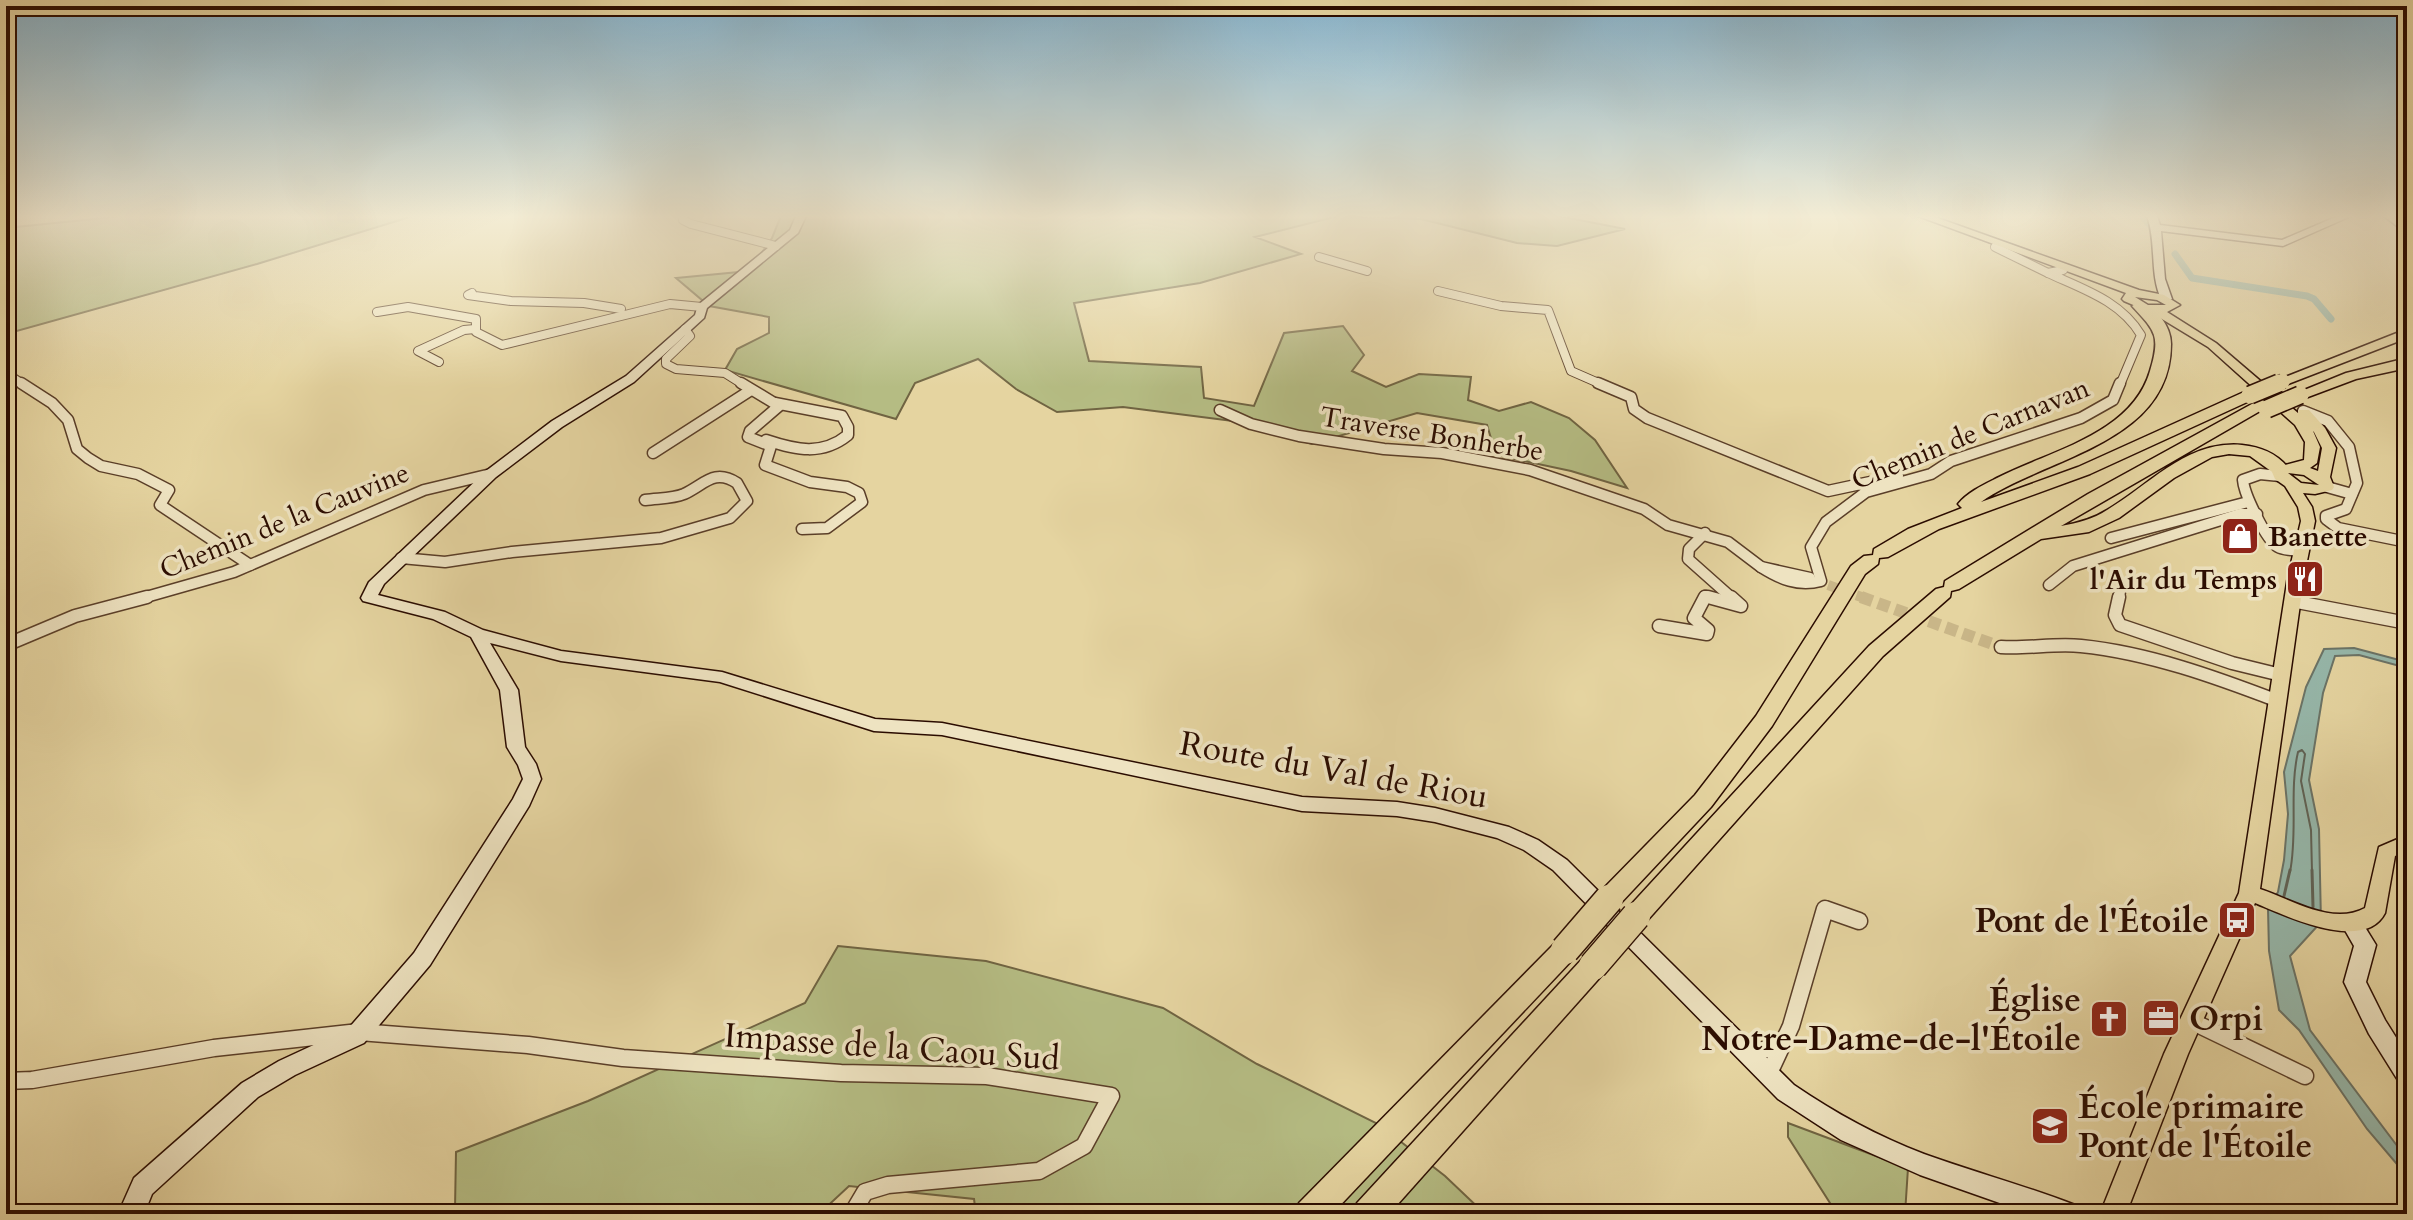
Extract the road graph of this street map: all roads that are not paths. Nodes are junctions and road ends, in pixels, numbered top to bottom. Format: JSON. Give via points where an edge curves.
{"nodes":[{"id":1,"x":743,"y":273,"type":"edge"},
{"id":2,"x":2048,"y":273,"type":"edge"},
{"id":3,"x":2071,"y":273,"type":"edge"},
{"id":4,"x":2074,"y":273,"type":"edge"},
{"id":5,"x":2160,"y":273,"type":"edge"},
{"id":6,"x":2160,"y":281,"type":"junction"},
{"id":7,"x":1438,"y":291,"type":"dead end"},
{"id":8,"x":472,"y":293,"type":"dead end"},
{"id":9,"x":2141,"y":300,"type":"junction"},
{"id":10,"x":2169,"y":303,"type":"junction"},
{"id":11,"x":666,"y":304,"type":"junction"},
{"id":12,"x":702,"y":307,"type":"junction"},
{"id":13,"x":377,"y":312,"type":"dead end"},
{"id":14,"x":2407,"y":318,"type":"edge"},
{"id":15,"x":475,"y":329,"type":"junction"},
{"id":16,"x":685,"y":329,"type":"junction"},
{"id":17,"x":2407,"y":333,"type":"edge"},
{"id":18,"x":2407,"y":343,"type":"edge"},
{"id":19,"x":439,"y":362,"type":"dead end"},
{"id":20,"x":2407,"y":363,"type":"edge"},
{"id":21,"x":2305,"y":371,"type":"junction"},
{"id":22,"x":6,"y":373,"type":"edge"},
{"id":23,"x":751,"y":390,"type":"junction"},
{"id":24,"x":2295,"y":394,"type":"junction"},
{"id":25,"x":770,"y":402,"type":"junction"},
{"id":26,"x":2259,"y":403,"type":"junction"},
{"id":27,"x":1220,"y":410,"type":"dead end"},
{"id":28,"x":758,"y":441,"type":"junction"},
{"id":29,"x":653,"y":453,"type":"dead end"},
{"id":30,"x":1951,"y":461,"type":"junction"},
{"id":31,"x":491,"y":474,"type":"junction"},
{"id":32,"x":2286,"y":475,"type":"junction"},
{"id":33,"x":2321,"y":485,"type":"junction"},
{"id":34,"x":2352,"y":494,"type":"junction"},
{"id":35,"x":645,"y":500,"type":"dead end"},
{"id":36,"x":2248,"y":502,"type":"junction"},
{"id":37,"x":2305,"y":507,"type":"junction"},
{"id":38,"x":2257,"y":514,"type":"junction"},
{"id":39,"x":1950,"y":518,"type":"junction"},
{"id":40,"x":802,"y":529,"type":"dead end"},
{"id":41,"x":1705,"y":533,"type":"junction"},
{"id":42,"x":2030,"y":537,"type":"junction"},
{"id":43,"x":2111,"y":538,"type":"dead end"},
{"id":44,"x":2407,"y":542,"type":"edge"},
{"id":45,"x":2303,"y":554,"type":"junction"},
{"id":46,"x":401,"y":558,"type":"junction"},
{"id":47,"x":250,"y":565,"type":"junction"},
{"id":48,"x":1761,"y":567,"type":"junction"},
{"id":49,"x":1810,"y":578,"type":"tunnel mouth"},
{"id":50,"x":2049,"y":585,"type":"dead end"},
{"id":51,"x":2120,"y":592,"type":"dead end"},
{"id":52,"x":2292,"y":601,"type":"junction"},
{"id":53,"x":2407,"y":623,"type":"edge"},
{"id":54,"x":1659,"y":626,"type":"dead end"},
{"id":55,"x":477,"y":634,"type":"junction"},
{"id":56,"x":6,"y":645,"type":"edge"},
{"id":57,"x":2001,"y":647,"type":"tunnel mouth"},
{"id":58,"x":2281,"y":675,"type":"junction"},
{"id":59,"x":2278,"y":701,"type":"junction"},
{"id":60,"x":2407,"y":842,"type":"edge"},
{"id":61,"x":2257,"y":896,"type":"junction"},
{"id":62,"x":1859,"y":921,"type":"dead end"},
{"id":63,"x":2345,"y":924,"type":"junction"},
{"id":64,"x":2191,"y":1021,"type":"junction"},
{"id":65,"x":359,"y":1032,"type":"junction"},
{"id":66,"x":1780,"y":1046,"type":"junction"},
{"id":67,"x":1747,"y":1054,"type":"junction"},
{"id":68,"x":1766,"y":1072,"type":"junction"},
{"id":69,"x":2407,"y":1075,"type":"edge"},
{"id":70,"x":2305,"y":1076,"type":"dead end"},
{"id":71,"x":6,"y":1081,"type":"edge"},
{"id":72,"x":131,"y":1214,"type":"edge"},
{"id":73,"x":852,"y":1214,"type":"edge"},
{"id":74,"x":1310,"y":1214,"type":"edge"},
{"id":75,"x":1368,"y":1214,"type":"edge"},
{"id":76,"x":2066,"y":1214,"type":"edge"},
{"id":77,"x":2113,"y":1214,"type":"edge"}],
"edges":[{"from":1,"to":12,"type":"street"},
{"from":2,"to":30,"type":"street","name":"Chemin de Carnavan","via":[[2135,321],[2141,335],[2113,400],[2081,418]]},
{"from":3,"to":9,"type":"main road"},
{"from":4,"to":9,"type":"main road"},
{"from":5,"to":6,"type":"street"},
{"from":6,"to":9,"type":"street"},
{"from":6,"to":10,"type":"street"},
{"from":7,"to":30,"type":"street","via":[[1512,308],[1548,310],[1571,371],[1631,397],[1634,409],[1647,418],[1828,491]]},
{"from":8,"to":11,"type":"street","via":[[468,295],[554,305],[587,303],[609,310]]},
{"from":9,"to":10,"type":"main road"},
{"from":9,"to":10,"type":"main road"},
{"from":9,"to":32,"type":"main road","via":[[2212,345],[2300,422],[2314,452],[2310,463]]},
{"from":9,"to":39,"type":"highway","via":[[2164,333],[2165,345],[2144,403],[2121,423],[1973,498]]},
{"from":10,"to":24,"type":"main road","via":[[2176,316]]},
{"from":11,"to":12,"type":"street"},
{"from":11,"to":15,"type":"street","via":[[508,345],[497,345]]},
{"from":12,"to":16,"type":"street"},
{"from":13,"to":15,"type":"street","via":[[413,307],[476,319]]},
{"from":14,"to":21,"type":"highway"},
{"from":15,"to":19,"type":"street","via":[[414,352]]},
{"from":16,"to":23,"type":"street","via":[[690,336],[666,364],[725,373]]},
{"from":16,"to":31,"type":"street","via":[[630,379],[557,424]]},
{"from":17,"to":21,"type":"highway"},
{"from":18,"to":24,"type":"highway"},
{"from":20,"to":24,"type":"highway"},
{"from":21,"to":24,"type":"highway"},
{"from":22,"to":47,"type":"street","via":[[52,403],[68,420],[77,449],[88,458],[169,490],[160,505]]},
{"from":23,"to":25,"type":"street"},
{"from":23,"to":29,"type":"street"},
{"from":24,"to":26,"type":"highway","bridge":true},
{"from":24,"to":33,"type":"main road","via":[[2329,448]]},
{"from":24,"to":34,"type":"street","via":[[2347,443],[2357,477]]},
{"from":25,"to":28,"type":"street","via":[[779,408],[748,437]]},
{"from":25,"to":28,"type":"street","via":[[842,416],[848,435],[813,452]]},
{"from":26,"to":39,"type":"highway"},
{"from":26,"to":42,"type":"highway"},
{"from":27,"to":41,"type":"street","name":"Traverse Bonherbe","via":[[1299,436],[1442,453],[1530,470],[1644,509],[1668,525]]},
{"from":28,"to":40,"type":"street","via":[[771,446],[765,465],[859,493],[862,502],[827,528]]},
{"from":30,"to":48,"type":"street","name":"Chemin de Carnavan","via":[[1931,474],[1866,492],[1826,522],[1811,547],[1821,581],[1807,586]]},
{"from":31,"to":46,"type":"street"},
{"from":31,"to":47,"type":"street","name":"Chemin de la Cauvine","via":[[414,492]]},
{"from":32,"to":33,"type":"main road"},
{"from":32,"to":36,"type":"street","via":[[2243,480]]},
{"from":32,"to":37,"type":"main road"},
{"from":32,"to":42,"type":"highway","via":[[2257,453],[2215,450],[2094,524]]},
{"from":33,"to":34,"type":"street"},
{"from":33,"to":37,"type":"main road"},
{"from":34,"to":44,"type":"street","via":[[2346,509],[2326,516],[2331,524]]},
{"from":35,"to":46,"type":"street","via":[[683,493],[716,477],[736,481],[747,501],[730,518],[661,538],[445,562]]},
{"from":36,"to":38,"type":"street"},
{"from":36,"to":43,"type":"street"},
{"from":37,"to":45,"type":"main road"},
{"from":38,"to":45,"type":"street","via":[[2265,537],[2277,547]]},
{"from":38,"to":50,"type":"street","via":[[2240,514],[2073,566]]},
{"from":39,"to":74,"type":"highway","bridge":true,"via":[[1893,544],[1858,570],[1764,721],[1703,801]]},
{"from":41,"to":48,"type":"street","name":"Traverse Bonherbe","via":[[1728,542]]},
{"from":41,"to":54,"type":"street","via":[[1689,549],[1688,559],[1741,606],[1705,596],[1694,618],[1707,634]]},
{"from":42,"to":75,"type":"highway","bridge":true,"via":[[1948,589],[1876,651]]},
{"from":45,"to":52,"type":"main road"},
{"from":46,"to":55,"type":"street","name":"Route du Val de Riou","via":[[369,598],[439,615]]},
{"from":47,"to":56,"type":"street","name":"Chemin de la Cauvine","via":[[160,596],[96,610]]},
{"from":48,"to":49,"type":"street","name":"Traverse Bonherbe"},
{"from":51,"to":58,"type":"street","via":[[2115,615],[2120,625]]},
{"from":52,"to":53,"type":"street"},
{"from":52,"to":58,"type":"main road"},
{"from":55,"to":65,"type":"street","via":[[509,690],[516,747],[532,779],[422,959]]},
{"from":55,"to":67,"type":"street","name":"Route du Val de Riou","via":[[561,656],[722,677],[874,725],[942,729],[1302,804],[1397,809],[1476,824],[1531,845],[1560,865]]},
{"from":57,"to":59,"type":"street","via":[[2080,646],[2118,652],[2206,674]]},
{"from":58,"to":59,"type":"main road"},
{"from":59,"to":61,"type":"main road","via":[[2260,823]]},
{"from":60,"to":63,"type":"main road","via":[[2386,852],[2375,913],[2363,922]]},
{"from":61,"to":63,"type":"main road"},
{"from":61,"to":64,"type":"main road"},
{"from":62,"to":66,"type":"street","via":[[1825,909],[1791,1026]]},
{"from":63,"to":69,"type":"street","via":[[2365,945],[2355,982]]},
{"from":64,"to":70,"type":"street"},
{"from":64,"to":77,"type":"main road"},
{"from":65,"to":71,"type":"street","via":[[214,1048]]},
{"from":65,"to":72,"type":"street","via":[[250,1090],[143,1186]]},
{"from":65,"to":73,"type":"street","name":"Impasse de la Caou Sud","via":[[638,1059],[841,1073],[987,1076],[1111,1096],[1084,1146],[1039,1171],[888,1185],[865,1192]]},
{"from":66,"to":67,"type":"street"},
{"from":66,"to":68,"type":"street"},
{"from":67,"to":68,"type":"street","name":"Route du Val de Riou"},
{"from":68,"to":76,"type":"street","name":"Route du Val de Riou","via":[[1804,1107],[1842,1130]]}]}
